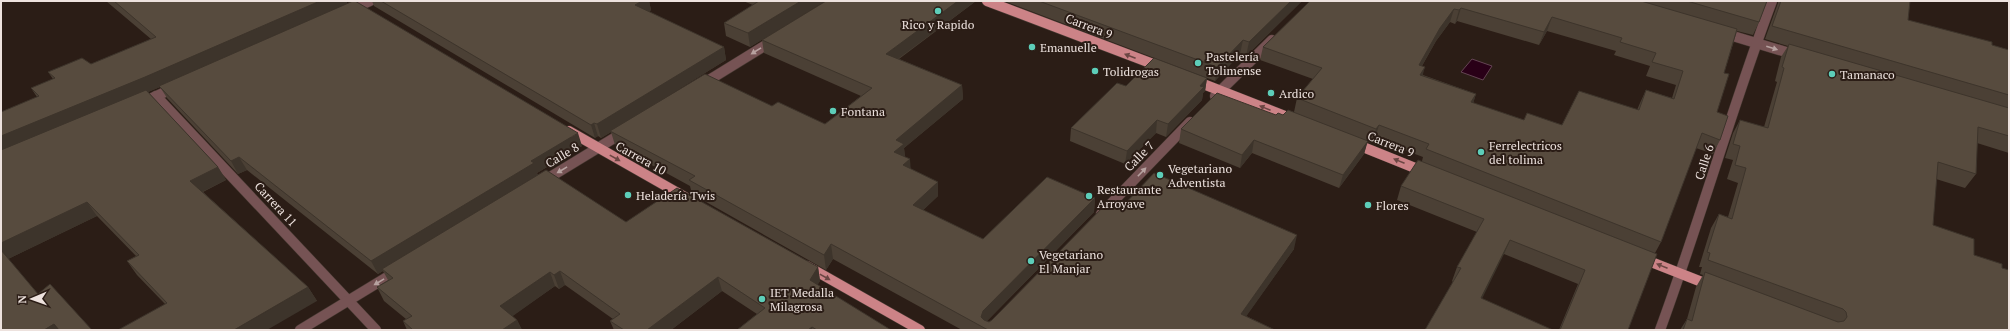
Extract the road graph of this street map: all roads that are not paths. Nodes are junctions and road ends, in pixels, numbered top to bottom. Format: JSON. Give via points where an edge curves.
{"nodes":[{"id":1,"x":986,"y":1,"type":"edge"},
{"id":2,"x":1772,"y":1,"type":"edge"},
{"id":3,"x":361,"y":2,"type":"edge"},
{"id":4,"x":374,"y":13,"type":"edge"},
{"id":5,"x":338,"y":15,"type":"edge"},
{"id":6,"x":1711,"y":30,"type":"edge"},
{"id":7,"x":784,"y":34,"type":"edge"},
{"id":8,"x":1277,"y":34,"type":"edge"},
{"id":9,"x":1755,"y":43,"type":"junction"},
{"id":10,"x":1808,"y":58,"type":"edge"},
{"id":11,"x":1170,"y":71,"type":"edge"},
{"id":12,"x":1184,"y":76,"type":"edge"},
{"id":13,"x":185,"y":83,"type":"edge"},
{"id":14,"x":1221,"y":90,"type":"junction"},
{"id":15,"x":691,"y":91,"type":"edge"},
{"id":16,"x":156,"y":96,"type":"junction"},
{"id":17,"x":1210,"y":102,"type":"edge"},
{"id":18,"x":135,"y":105,"type":"edge"},
{"id":19,"x":1199,"y":113,"type":"edge"},
{"id":20,"x":1302,"y":123,"type":"edge"},
{"id":21,"x":557,"y":124,"type":"edge"},
{"id":22,"x":631,"y":128,"type":"edge"},
{"id":23,"x":1340,"y":138,"type":"edge"},
{"id":24,"x":598,"y":148,"type":"junction"},
{"id":25,"x":1436,"y":176,"type":"edge"},
{"id":26,"x":530,"y":189,"type":"edge"},
{"id":27,"x":694,"y":202,"type":"edge"},
{"id":28,"x":1093,"y":222,"type":"edge"},
{"id":29,"x":1629,"y":253,"type":"edge"},
{"id":30,"x":796,"y":260,"type":"edge"},
{"id":31,"x":409,"y":263,"type":"edge"},
{"id":32,"x":1681,"y":274,"type":"junction"},
{"id":33,"x":1718,"y":288,"type":"edge"},
{"id":34,"x":348,"y":300,"type":"junction"},
{"id":35,"x":300,"y":330,"type":"edge"},
{"id":36,"x":376,"y":330,"type":"edge"},
{"id":37,"x":920,"y":330,"type":"edge"},
{"id":38,"x":1660,"y":330,"type":"edge"}],
"edges":[{"from":11,"to":1,"type":"main road","name":"Carrera 9","one_way":true},
{"from":2,"to":9,"type":"street","name":"Calle 6"},
{"from":3,"to":4,"type":"main road"},
{"from":3,"to":5,"type":"street"},
{"from":6,"to":9,"type":"street"},
{"from":7,"to":15,"type":"street","one_way":true},
{"from":8,"to":14,"type":"street"},
{"from":9,"to":10,"type":"street","one_way":true},
{"from":9,"to":32,"type":"street","name":"Calle 6"},
{"from":12,"to":14,"type":"main road"},
{"from":13,"to":16,"type":"street"},
{"from":14,"to":17,"type":"street"},
{"from":20,"to":14,"type":"main road","one_way":true},
{"from":16,"to":18,"type":"street"},
{"from":16,"to":34,"type":"street","name":"Carrera 11"},
{"from":28,"to":19,"type":"street","name":"Calle 7","one_way":true},
{"from":21,"to":24,"type":"main road","name":"Carrera 10"},
{"from":22,"to":24,"type":"street","name":"Calle 8"},
{"from":25,"to":23,"type":"main road","name":"Carrera 9","one_way":true},
{"from":24,"to":26,"type":"street","name":"Calle 8","one_way":true},
{"from":24,"to":27,"type":"main road","name":"Carrera 10","one_way":true},
{"from":32,"to":29,"type":"main road","one_way":true},
{"from":30,"to":37,"type":"main road","one_way":true},
{"from":31,"to":34,"type":"street","one_way":true},
{"from":32,"to":33,"type":"main road"},
{"from":32,"to":38,"type":"street","name":"Calle 6"},
{"from":34,"to":35,"type":"street"},
{"from":34,"to":36,"type":"street","name":"Carrera 11"}]}
